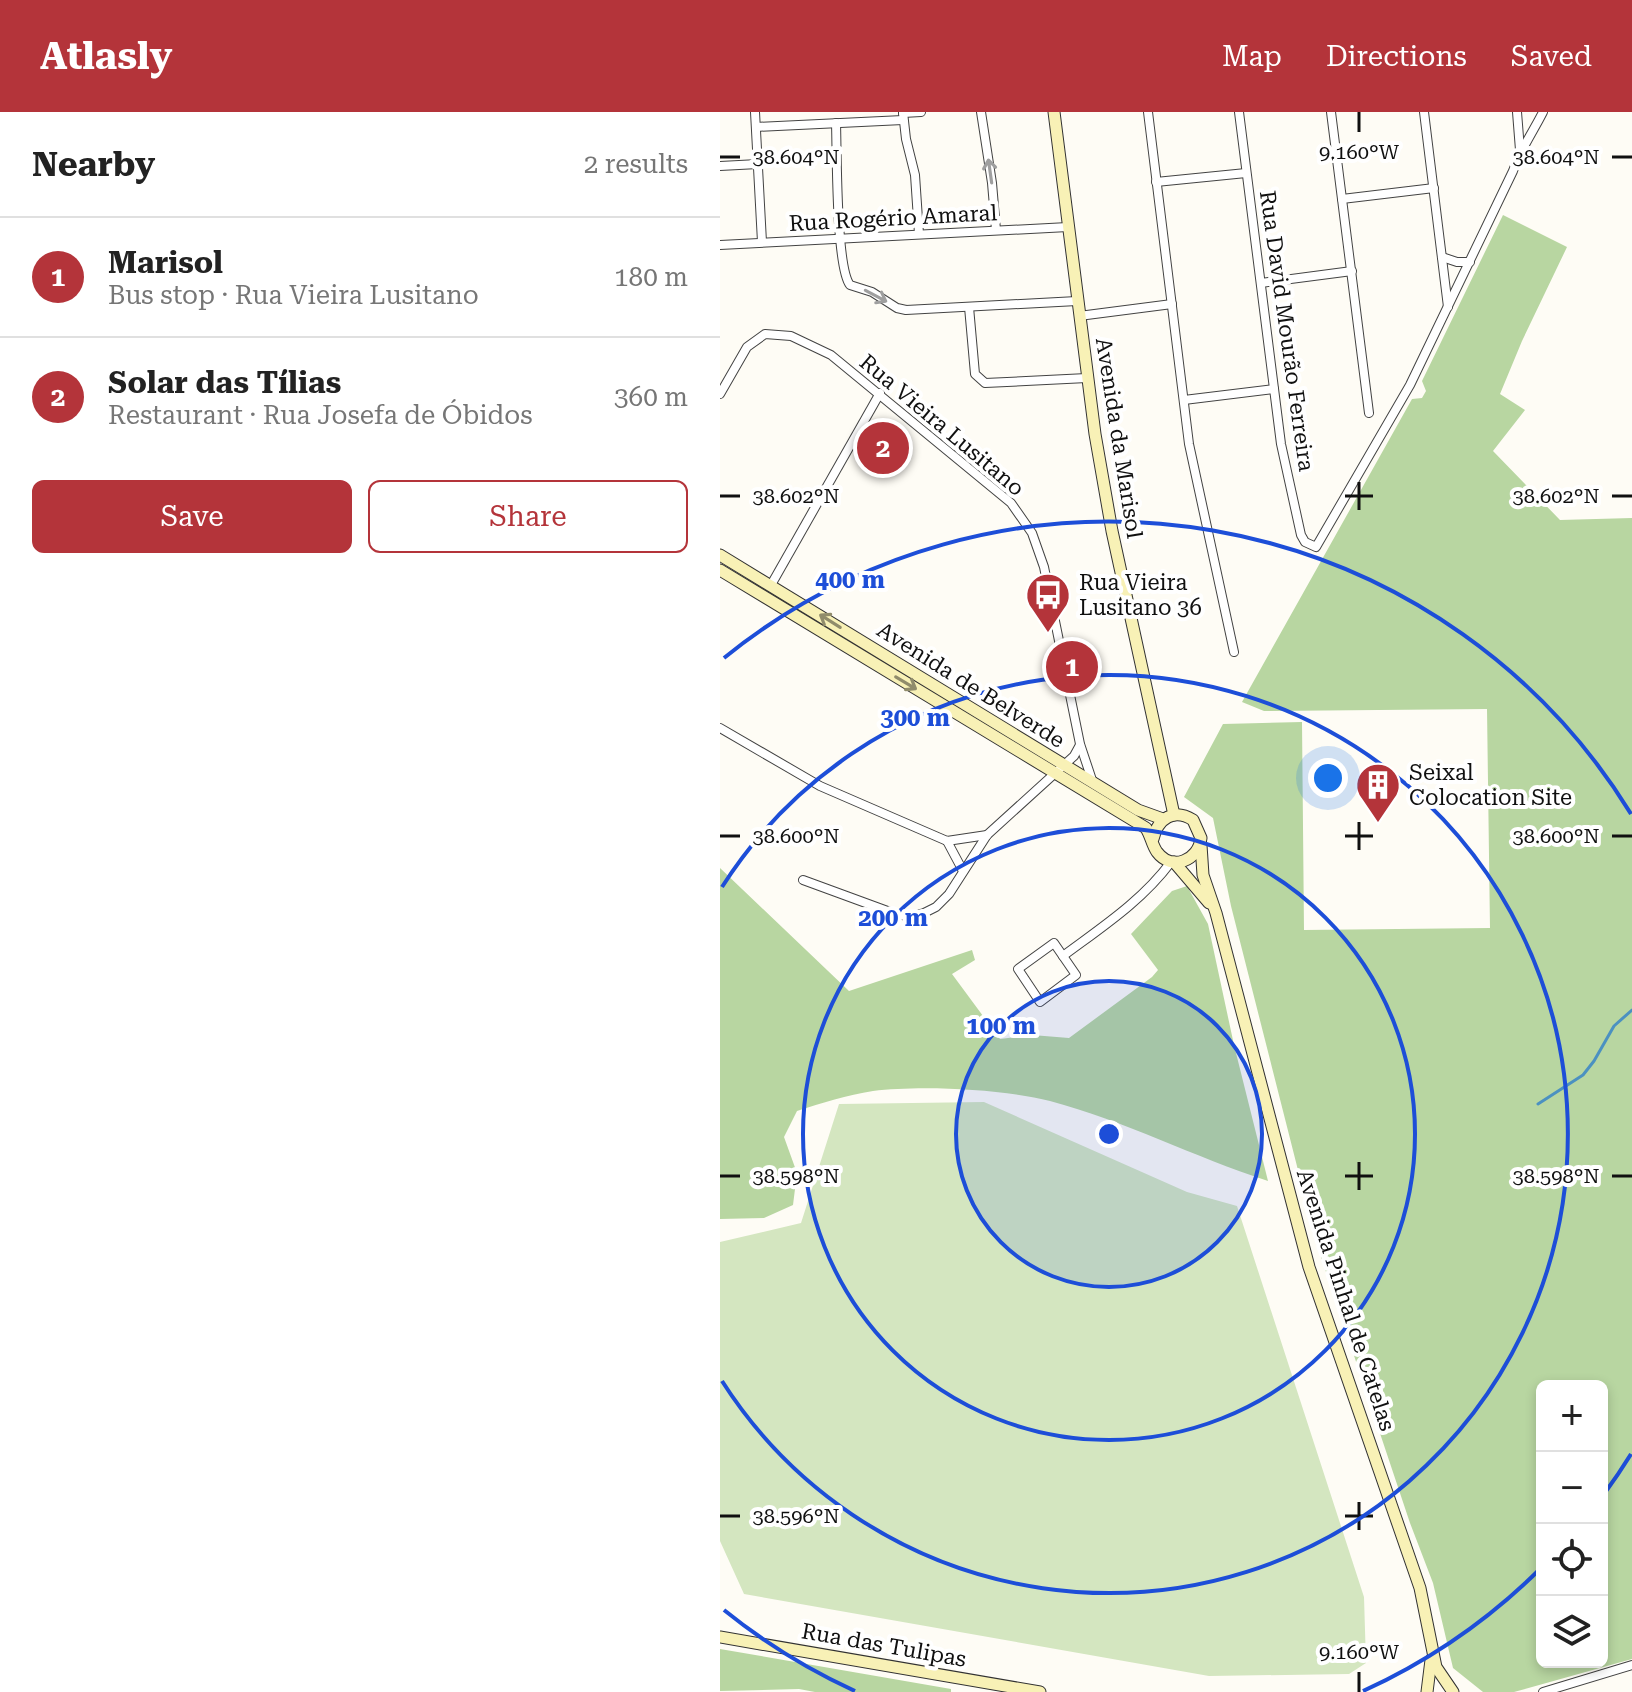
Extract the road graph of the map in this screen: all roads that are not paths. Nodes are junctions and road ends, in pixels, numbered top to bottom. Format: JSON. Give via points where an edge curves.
{"nodes":[{"id":1,"x":755,"y":112,"type":"edge"},
{"id":2,"x":921,"y":112,"type":"edge"},
{"id":3,"x":981,"y":112,"type":"edge"},
{"id":4,"x":1054,"y":112,"type":"edge"},
{"id":5,"x":1148,"y":112,"type":"edge"},
{"id":6,"x":1239,"y":112,"type":"edge"},
{"id":7,"x":1331,"y":112,"type":"edge"},
{"id":8,"x":1424,"y":112,"type":"edge"},
{"id":9,"x":1517,"y":112,"type":"edge"},
{"id":10,"x":1543,"y":112,"type":"edge"},
{"id":11,"x":903,"y":115,"type":"edge"},
{"id":12,"x":836,"y":123,"type":"junction"},
{"id":13,"x":756,"y":127,"type":"junction"},
{"id":14,"x":1520,"y":151,"type":"junction"},
{"id":15,"x":758,"y":164,"type":"junction"},
{"id":16,"x":720,"y":166,"type":"edge"},
{"id":17,"x":1246,"y":173,"type":"junction"},
{"id":18,"x":1156,"y":182,"type":"junction"},
{"id":19,"x":1434,"y":188,"type":"junction"},
{"id":20,"x":1342,"y":199,"type":"junction"},
{"id":21,"x":1068,"y":227,"type":"junction"},
{"id":22,"x":996,"y":230,"type":"junction"},
{"id":23,"x":919,"y":234,"type":"junction"},
{"id":24,"x":841,"y":238,"type":"junction"},
{"id":25,"x":762,"y":242,"type":"junction"},
{"id":26,"x":720,"y":245,"type":"edge"},
{"id":27,"x":1442,"y":257,"type":"junction"},
{"id":28,"x":1470,"y":262,"type":"junction"},
{"id":29,"x":1352,"y":271,"type":"junction"},
{"id":30,"x":1261,"y":283,"type":"junction"},
{"id":31,"x":1077,"y":301,"type":"junction"},
{"id":32,"x":1172,"y":304,"type":"junction"},
{"id":33,"x":969,"y":307,"type":"junction"},
{"id":34,"x":1448,"y":307,"type":"junction"},
{"id":35,"x":1079,"y":316,"type":"junction"},
{"id":36,"x":1087,"y":378,"type":"junction"},
{"id":37,"x":1274,"y":389,"type":"junction"},
{"id":38,"x":880,"y":393,"type":"junction"},
{"id":39,"x":720,"y":394,"type":"edge"},
{"id":40,"x":1184,"y":400,"type":"junction"},
{"id":41,"x":1369,"y":413,"type":"dead end"},
{"id":42,"x":720,"y":555,"type":"edge"},
{"id":43,"x":720,"y":570,"type":"edge"},
{"id":44,"x":771,"y":585,"type":"junction"},
{"id":45,"x":1234,"y":652,"type":"dead end"},
{"id":46,"x":723,"y":729,"type":"edge"},
{"id":47,"x":720,"y":742,"type":"edge"},
{"id":48,"x":1080,"y":744,"type":"junction"},
{"id":49,"x":1060,"y":769,"type":"junction"},
{"id":50,"x":1093,"y":782,"type":"junction"},
{"id":51,"x":1168,"y":817,"type":"junction"},
{"id":52,"x":987,"y":835,"type":"junction"},
{"id":53,"x":1153,"y":839,"type":"junction"},
{"id":54,"x":947,"y":841,"type":"junction"},
{"id":55,"x":1201,"y":845,"type":"junction"},
{"id":56,"x":1172,"y":862,"type":"junction"},
{"id":57,"x":963,"y":871,"type":"junction"},
{"id":58,"x":803,"y":880,"type":"dead end"},
{"id":59,"x":1216,"y":913,"type":"junction"},
{"id":60,"x":1063,"y":956,"type":"junction"},
{"id":61,"x":720,"y":1637,"type":"edge"},
{"id":62,"x":1431,"y":1651,"type":"junction"},
{"id":63,"x":1632,"y":1665,"type":"edge"},
{"id":64,"x":1040,"y":1692,"type":"edge"},
{"id":65,"x":1430,"y":1692,"type":"edge"},
{"id":66,"x":1452,"y":1692,"type":"edge"},
{"id":67,"x":1543,"y":1692,"type":"edge"}],
"edges":[{"from":1,"to":13,"type":"street"},
{"from":2,"to":11,"type":"street"},
{"from":22,"to":3,"type":"street","one_way":true},
{"from":4,"to":21,"type":"main road","name":"Avenida da Marisol"},
{"from":5,"to":18,"type":"street"},
{"from":6,"to":17,"type":"street","name":"Rua David Mourão Ferreira"},
{"from":7,"to":20,"type":"street"},
{"from":8,"to":19,"type":"street"},
{"from":9,"to":14,"type":"street"},
{"from":10,"to":14,"type":"street"},
{"from":11,"to":12,"type":"street"},
{"from":11,"to":23,"type":"street"},
{"from":12,"to":13,"type":"street"},
{"from":12,"to":24,"type":"street"},
{"from":13,"to":15,"type":"street"},
{"from":14,"to":28,"type":"street"},
{"from":15,"to":16,"type":"street"},
{"from":15,"to":25,"type":"street"},
{"from":17,"to":18,"type":"street"},
{"from":17,"to":30,"type":"street","name":"Rua David Mourão Ferreira"},
{"from":18,"to":32,"type":"street"},
{"from":19,"to":20,"type":"street"},
{"from":19,"to":27,"type":"street"},
{"from":20,"to":29,"type":"street"},
{"from":21,"to":22,"type":"street","name":"Rua Rogério Amaral"},
{"from":21,"to":31,"type":"main road","name":"Avenida da Marisol"},
{"from":22,"to":23,"type":"street","name":"Rua Rogério Amaral"},
{"from":23,"to":24,"type":"street","name":"Rua Rogério Amaral"},
{"from":24,"to":25,"type":"street","name":"Rua Rogério Amaral"},
{"from":24,"to":33,"type":"street","one_way":true,"via":[[850,285],[901,310]]},
{"from":25,"to":26,"type":"street","name":"Rua Rogério Amaral"},
{"from":27,"to":28,"type":"street"},
{"from":27,"to":34,"type":"street"},
{"from":28,"to":34,"type":"street"},
{"from":29,"to":30,"type":"street"},
{"from":29,"to":41,"type":"street"},
{"from":30,"to":37,"type":"street","name":"Rua David Mourão Ferreira"},
{"from":31,"to":33,"type":"street"},
{"from":31,"to":35,"type":"main road","name":"Avenida da Marisol"},
{"from":32,"to":35,"type":"street"},
{"from":32,"to":40,"type":"street"},
{"from":33,"to":36,"type":"street","via":[[975,374],[985,383]]},
{"from":34,"to":37,"type":"street","name":"Rua David Mourão Ferreira","via":[[1410,385],[1316,547],[1301,535]]},
{"from":35,"to":36,"type":"main road","name":"Avenida da Marisol"},
{"from":36,"to":51,"type":"main road","name":"Avenida da Marisol"},
{"from":37,"to":40,"type":"street"},
{"from":38,"to":39,"type":"street","name":"Rua Vieira Lusitano","via":[[831,355],[791,336],[765,334],[747,347]]},
{"from":38,"to":44,"type":"street"},
{"from":38,"to":48,"type":"street","name":"Rua Vieira Lusitano","via":[[1011,503],[1032,533],[1044,567]]},
{"from":40,"to":45,"type":"street","via":[[1193,471]]},
{"from":42,"to":44,"type":"main road","name":"Avenida de Belverde"},
{"from":43,"to":49,"type":"main road","name":"Avenida de Belverde","one_way":true},
{"from":49,"to":44,"type":"main road","name":"Avenida de Belverde","one_way":true},
{"from":46,"to":47,"type":"street"},
{"from":46,"to":54,"type":"street","via":[[820,786]]},
{"from":48,"to":49,"type":"street"},
{"from":48,"to":50,"type":"street","name":"Rua Vieira Lusitano"},
{"from":49,"to":50,"type":"main road","name":"Avenida de Belverde"},
{"from":49,"to":52,"type":"street"},
{"from":49,"to":53,"type":"main road","name":"Avenida de Belverde","via":[[1146,828]]},
{"from":50,"to":51,"type":"main road","name":"Avenida de Belverde","via":[[1138,810]]},
{"from":51,"to":53,"type":"main road","via":[[1155,828]]},
{"from":51,"to":55,"type":"main road","name":"Avenida de Belverde","via":[[1193,820]]},
{"from":52,"to":54,"type":"street"},
{"from":52,"to":57,"type":"street"},
{"from":53,"to":56,"type":"main road","name":"Avenida de Belverde","via":[[1158,853]]},
{"from":54,"to":57,"type":"street"},
{"from":55,"to":56,"type":"main road","via":[[1191,859]]},
{"from":55,"to":59,"type":"main road","name":"Avenida Pinhal de Catelas","via":[[1203,875]]},
{"from":56,"to":59,"type":"main road","name":"Avenida de Belverde"},
{"from":56,"to":60,"type":"street","via":[[1127,909]]},
{"from":57,"to":58,"type":"street","via":[[936,907],[910,917]]},
{"from":59,"to":62,"type":"main road","name":"Avenida Pinhal de Catelas","via":[[1309,1267],[1420,1588]]},
{"from":60,"to":60,"type":"street","via":[[1076,975],[1040,1002],[1018,969],[1054,943]]},
{"from":61,"to":64,"type":"main road","name":"Rua das Tulipas"},
{"from":62,"to":65,"type":"main road"},
{"from":62,"to":66,"type":"main road"},
{"from":63,"to":67,"type":"street"},
{"from":65,"to":66,"type":"main road"}]}
